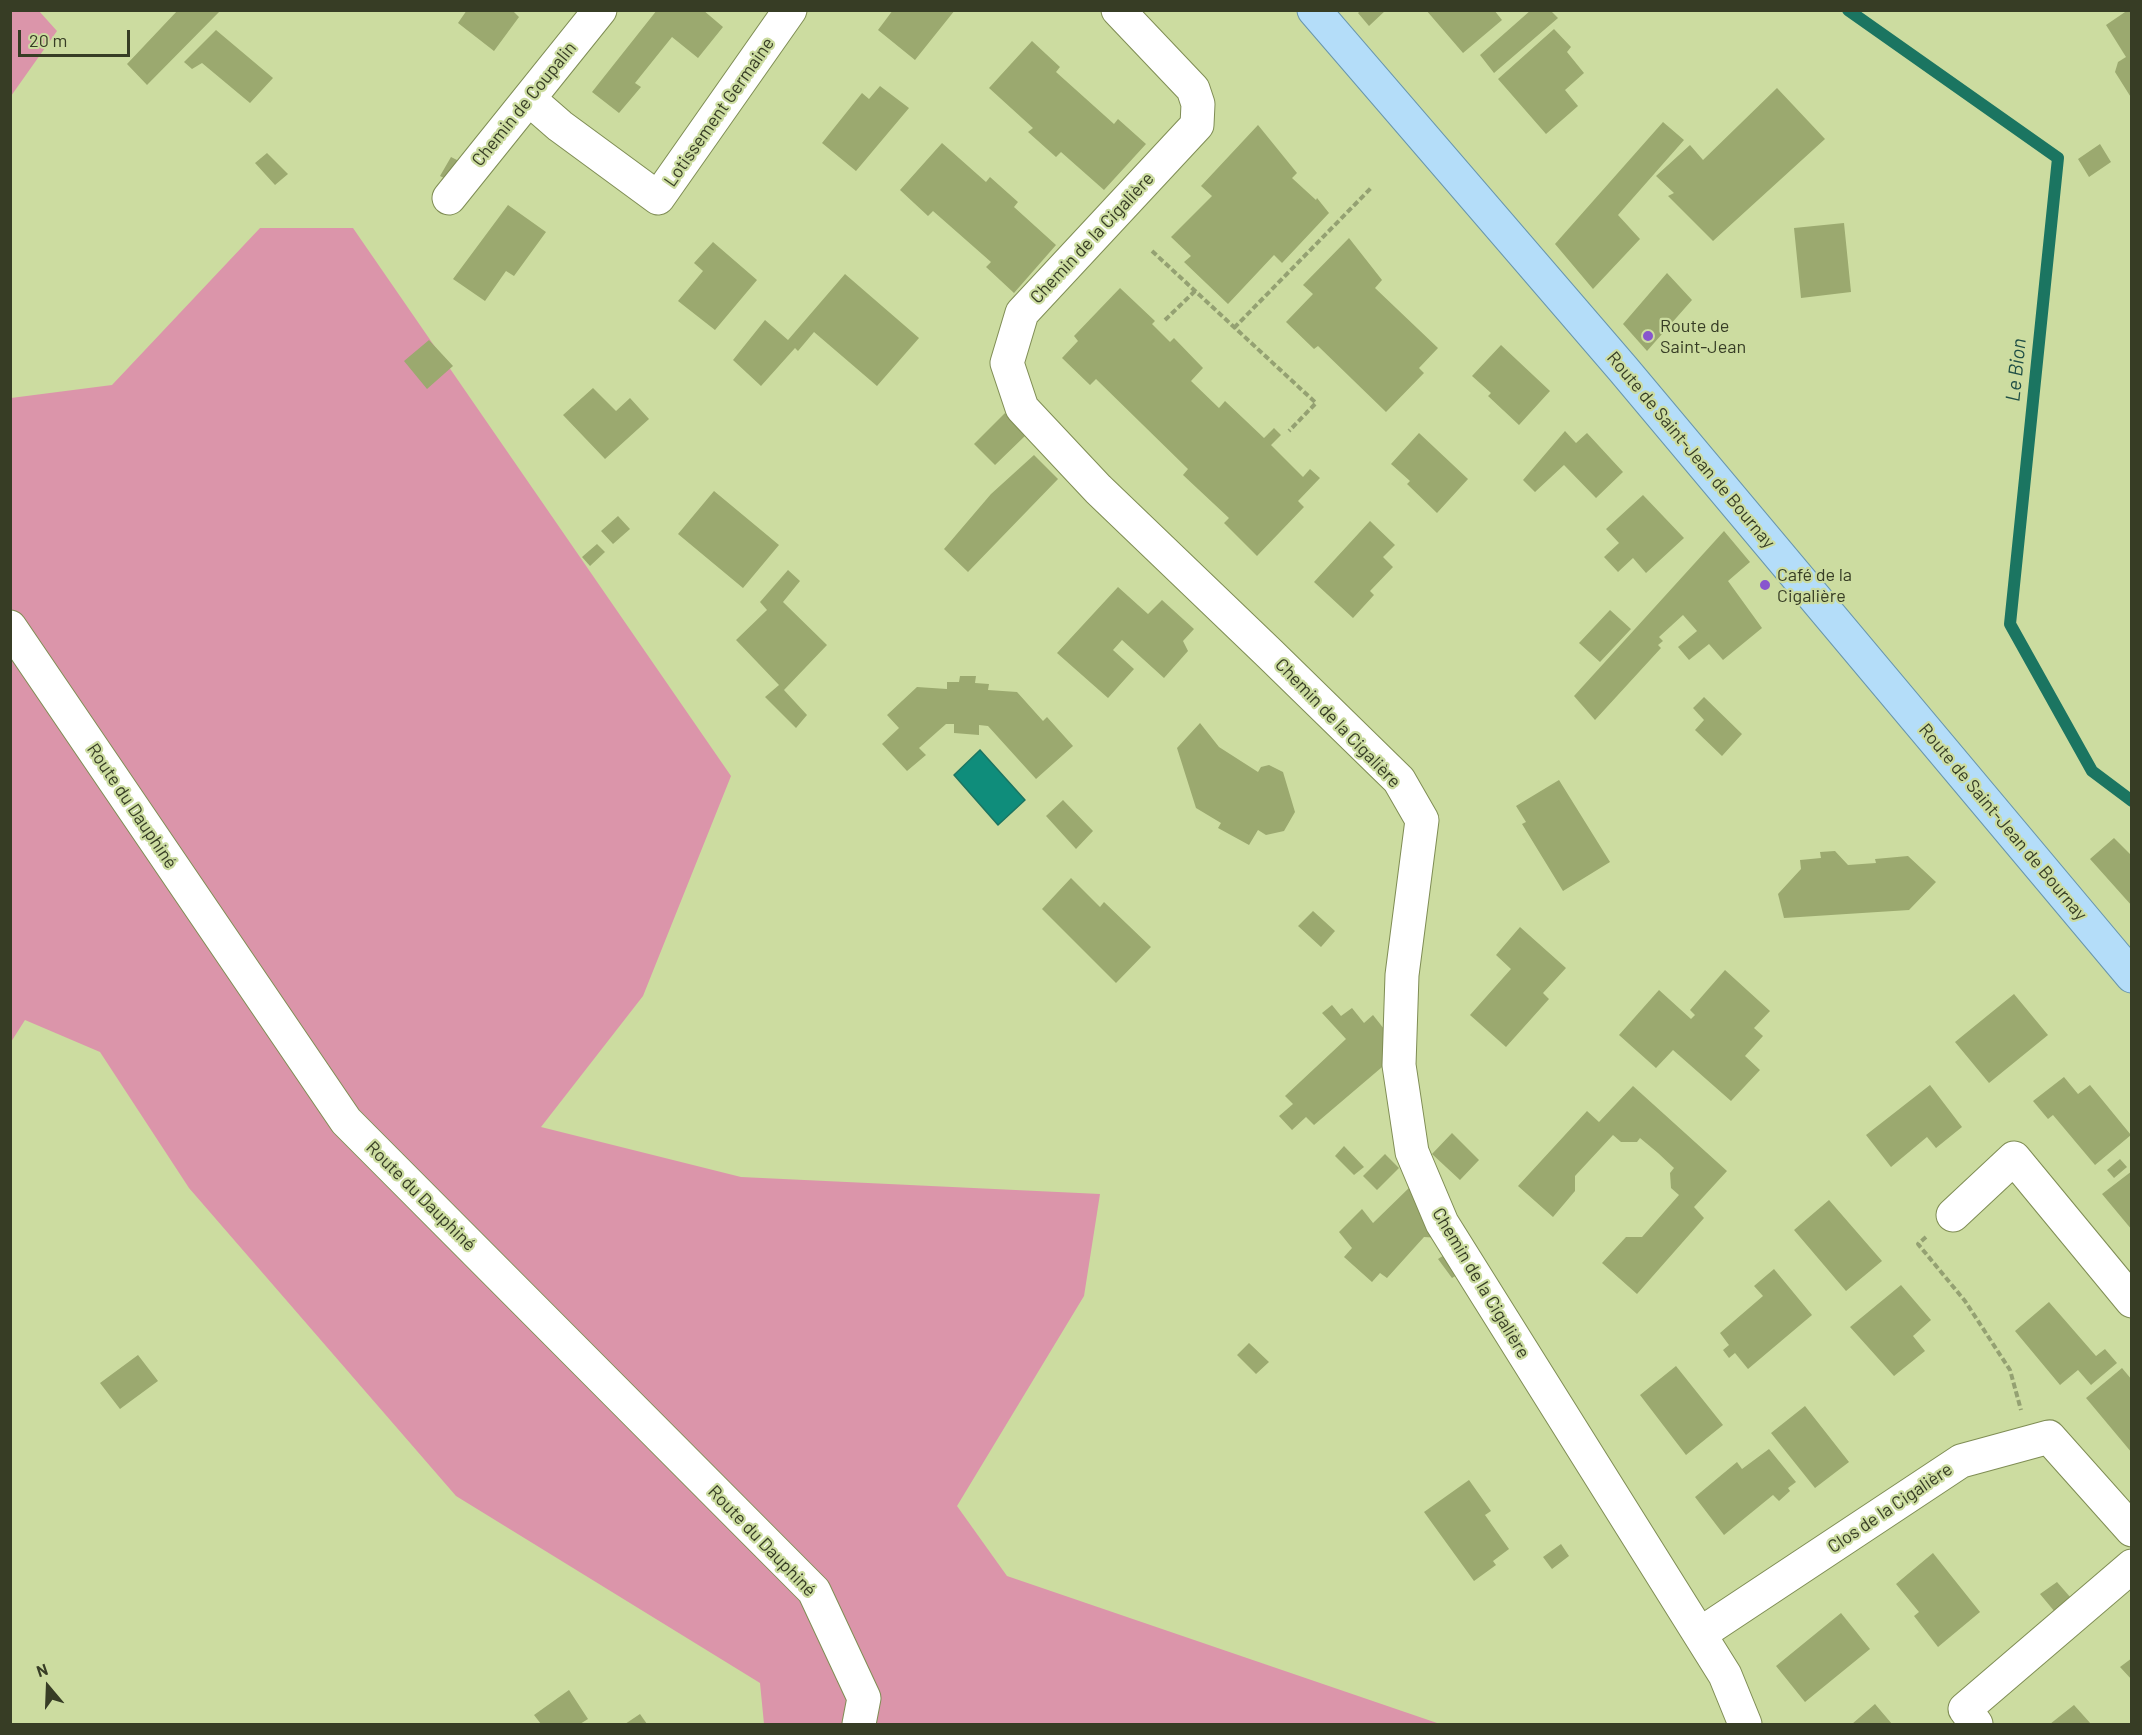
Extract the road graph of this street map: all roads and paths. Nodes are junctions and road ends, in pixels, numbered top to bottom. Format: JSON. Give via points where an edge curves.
{"nodes":[{"id":1,"x":600,"y":10,"type":"edge"},
{"id":2,"x":790,"y":10,"type":"edge"},
{"id":3,"x":1314,"y":10,"type":"edge"},
{"id":4,"x":1119,"y":11,"type":"edge"},
{"id":5,"x":529,"y":99,"type":"junction"},
{"id":6,"x":1371,"y":188,"type":"dead end"},
{"id":7,"x":448,"y":198,"type":"dead end"},
{"id":8,"x":1152,"y":250,"type":"dead end"},
{"id":9,"x":1195,"y":291,"type":"junction"},
{"id":10,"x":1164,"y":320,"type":"dead end"},
{"id":11,"x":1234,"y":328,"type":"junction"},
{"id":12,"x":1289,"y":431,"type":"dead end"},
{"id":13,"x":10,"y":627,"type":"edge"},
{"id":14,"x":2132,"y":976,"type":"edge"},
{"id":15,"x":1953,"y":1215,"type":"joint"},
{"id":16,"x":2132,"y":1301,"type":"edge"},
{"id":17,"x":2030,"y":1442,"type":"junction"},
{"id":18,"x":2132,"y":1530,"type":"edge"},
{"id":19,"x":2132,"y":1566,"type":"edge"},
{"id":20,"x":1700,"y":1635,"type":"junction"},
{"id":21,"x":859,"y":1725,"type":"edge"},
{"id":22,"x":1745,"y":1725,"type":"edge"},
{"id":23,"x":1976,"y":1725,"type":"edge"}],
"edges":[{"from":1,"to":5,"type":"street","name":"Chemin de Coupalin"},
{"from":2,"to":5,"type":"street","name":"Lotissement Germaine","via":[[658,198]]},
{"from":3,"to":14,"type":"main road","name":"Route de Saint-Jean de Bournay","via":[[1623,369]]},
{"from":4,"to":20,"type":"street","name":"Chemin de la Cigalière","via":[[1194,89],[1197,125],[1022,313],[1007,363],[1022,408],[1098,489],[1398,780],[1422,820],[1402,975],[1399,1065],[1412,1152],[1442,1223]]},
{"from":5,"to":7,"type":"street","name":"Chemin de Coupalin"},
{"from":6,"to":11,"type":"path"},
{"from":8,"to":9,"type":"path"},
{"from":9,"to":10,"type":"path"},
{"from":9,"to":11,"type":"path"},
{"from":11,"to":12,"type":"path","via":[[1316,403]]},
{"from":13,"to":21,"type":"street","name":"Route du Dauphiné","via":[[346,1121],[814,1591],[864,1698]]},
{"from":15,"to":16,"type":"street","via":[[2014,1158]]},
{"from":15,"to":17,"type":"path","via":[[1918,1244],[1965,1301],[2010,1370]]},
{"from":17,"to":18,"type":"street","name":"Clos de la Cigalière","via":[[2049,1437]]},
{"from":17,"to":20,"type":"street","name":"Clos de la Cigalière","via":[[1961,1461]]},
{"from":19,"to":23,"type":"street","via":[[1965,1709]]},
{"from":20,"to":22,"type":"street","name":"Chemin de la Cigalière","via":[[1725,1675]]}]}
